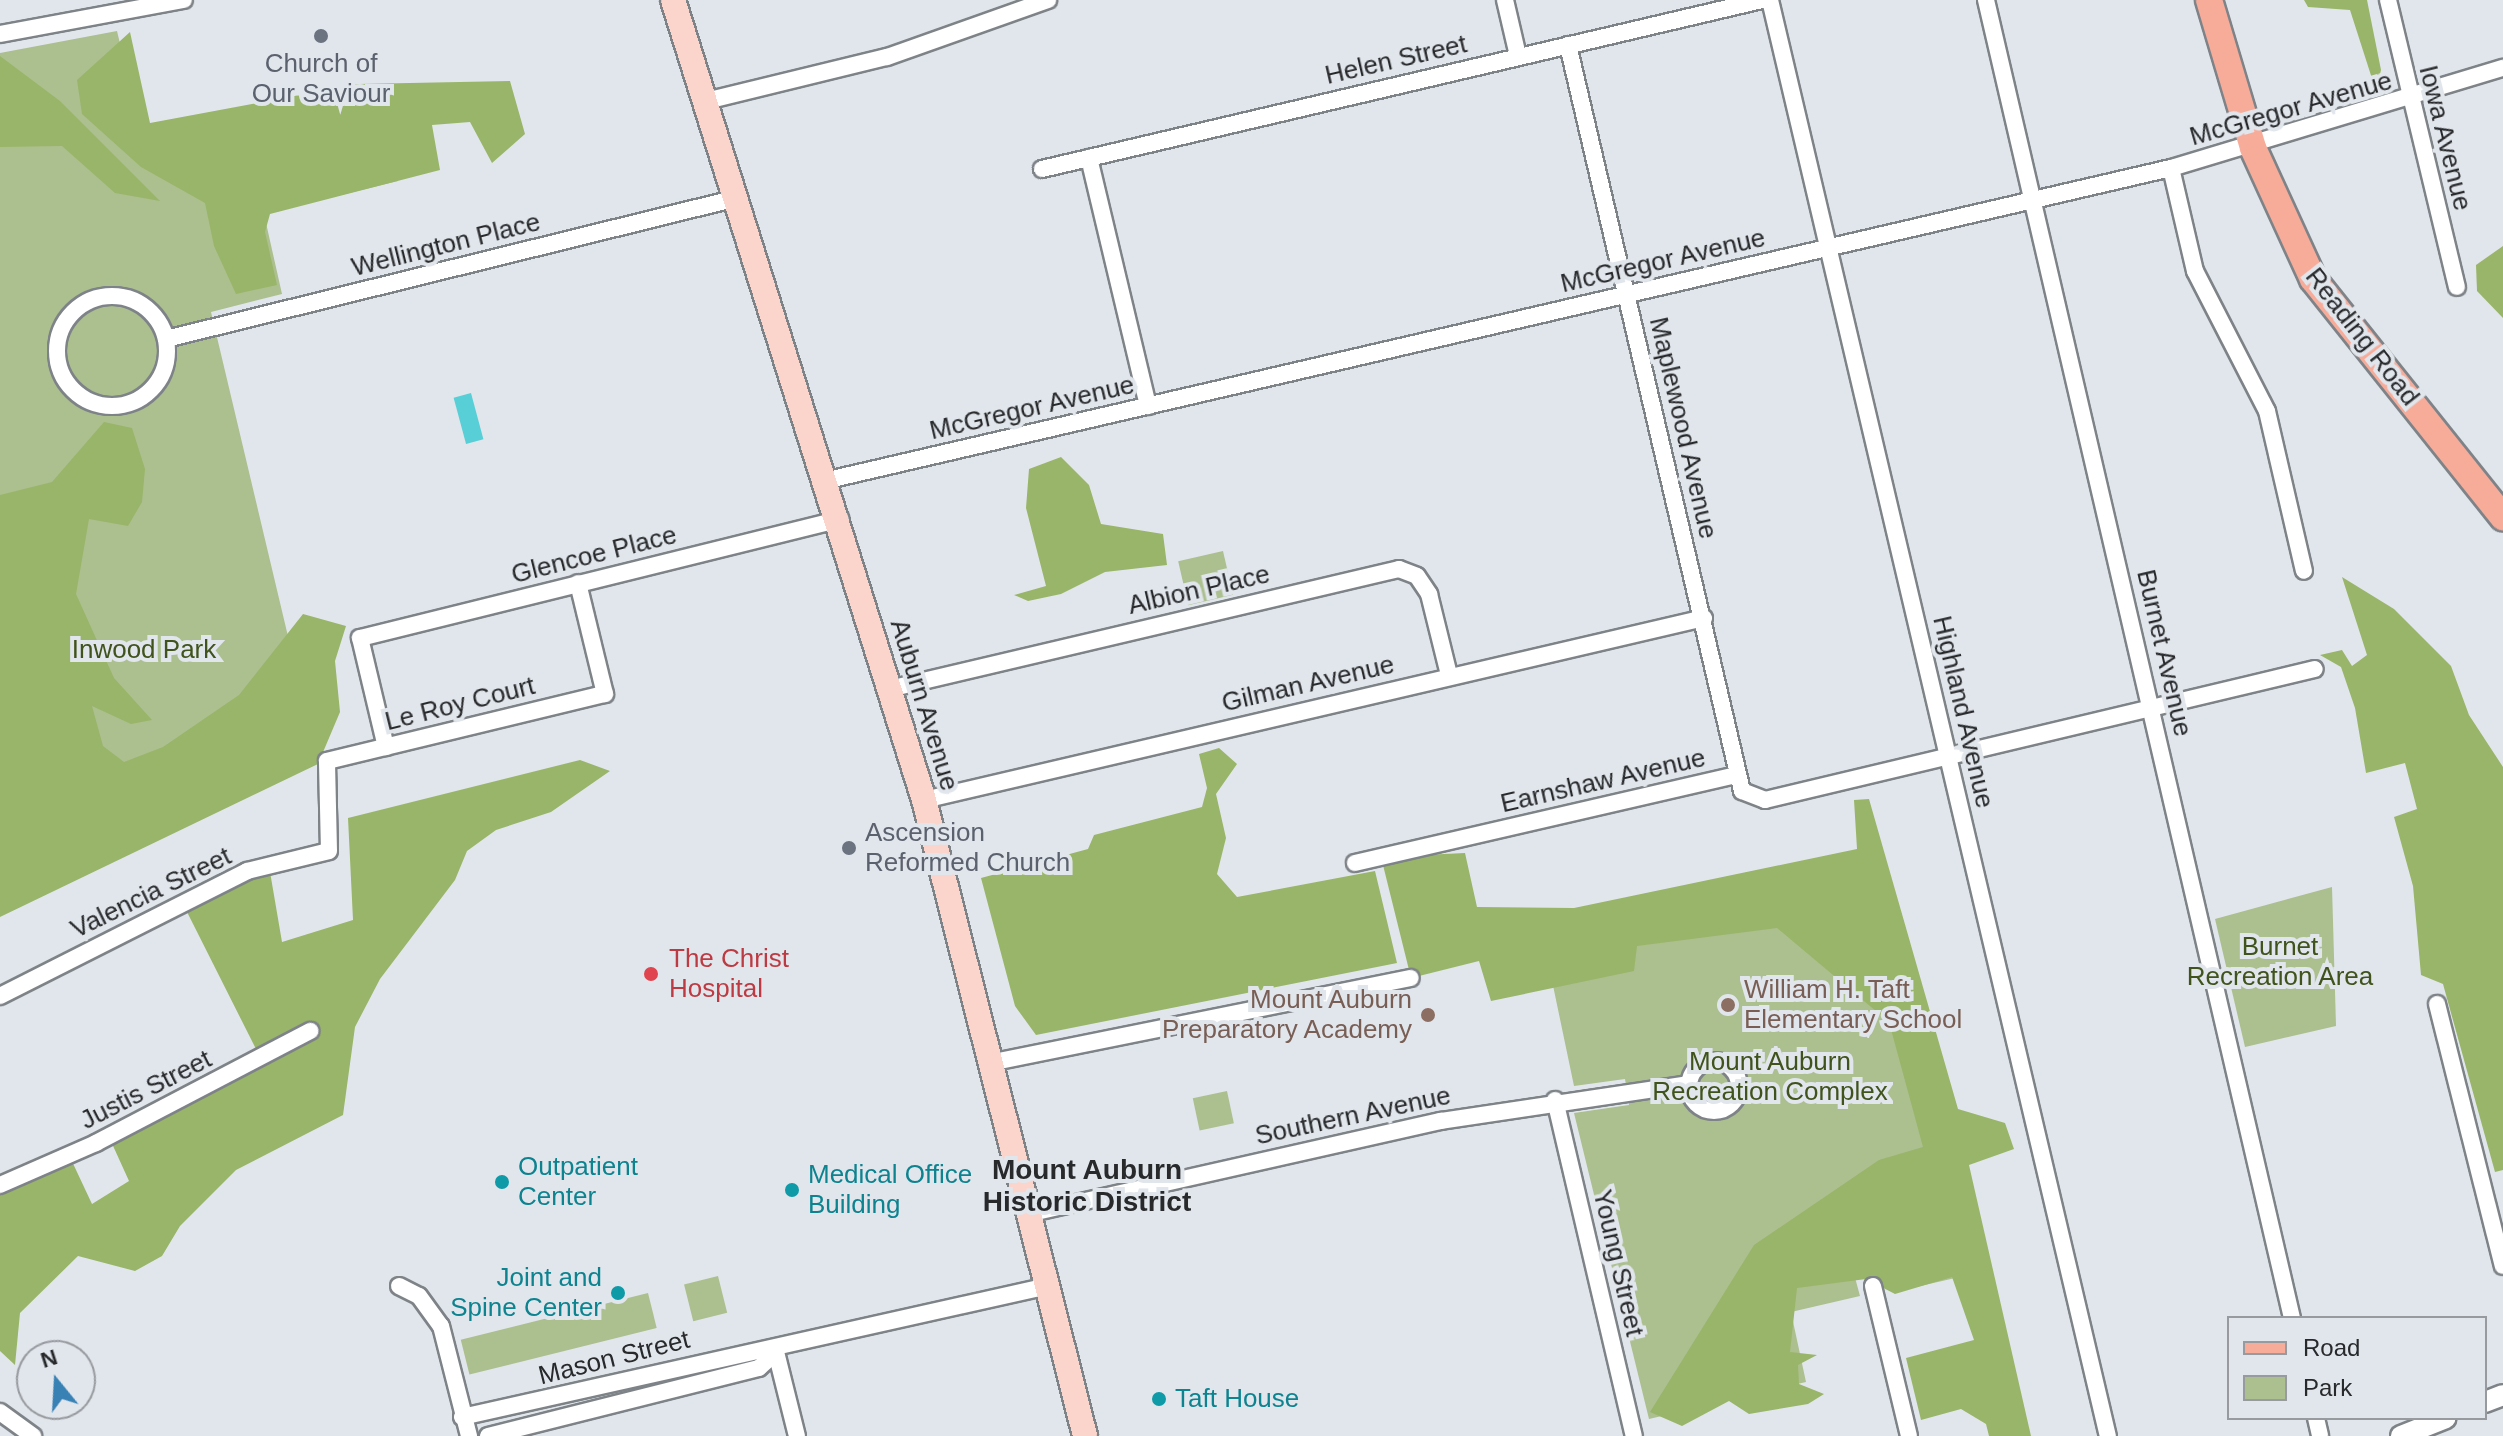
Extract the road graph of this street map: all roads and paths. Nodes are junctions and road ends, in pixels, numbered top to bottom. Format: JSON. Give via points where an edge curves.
{"nodes":[{"id":1,"x":184,"y":0,"type":"edge"},
{"id":2,"x":673,"y":0,"type":"edge"},
{"id":3,"x":1048,"y":0,"type":"edge"},
{"id":4,"x":1505,"y":0,"type":"edge"},
{"id":5,"x":1762,"y":0,"type":"edge"},
{"id":6,"x":1770,"y":0,"type":"edge"},
{"id":7,"x":1986,"y":0,"type":"edge"},
{"id":8,"x":2209,"y":0,"type":"edge"},
{"id":9,"x":2388,"y":0,"type":"edge"},
{"id":10,"x":0,"y":34,"type":"edge"},
{"id":11,"x":1568,"y":45,"type":"junction"},
{"id":12,"x":1518,"y":56,"type":"junction"},
{"id":13,"x":2503,"y":68,"type":"edge"},
{"id":14,"x":2411,"y":100,"type":"junction"},
{"id":15,"x":706,"y":101,"type":"junction"},
{"id":16,"x":2253,"y":148,"type":"junction"},
{"id":17,"x":1089,"y":158,"type":"junction"},
{"id":18,"x":2171,"y":168,"type":"junction"},
{"id":19,"x":1042,"y":169,"type":"dead end"},
{"id":20,"x":737,"y":198,"type":"junction"},
{"id":21,"x":2033,"y":200,"type":"junction"},
{"id":22,"x":1829,"y":246,"type":"junction"},
{"id":23,"x":2457,"y":287,"type":"dead end"},
{"id":24,"x":1627,"y":294,"type":"junction"},
{"id":25,"x":166,"y":339,"type":"junction"},
{"id":26,"x":1148,"y":406,"type":"junction"},
{"id":27,"x":828,"y":480,"type":"junction"},
{"id":28,"x":2503,"y":517,"type":"edge"},
{"id":29,"x":840,"y":519,"type":"junction"},
{"id":30,"x":2304,"y":571,"type":"dead end"},
{"id":31,"x":578,"y":583,"type":"junction"},
{"id":32,"x":1704,"y":618,"type":"junction"},
{"id":33,"x":2315,"y":669,"type":"dead end"},
{"id":34,"x":1449,"y":675,"type":"junction"},
{"id":35,"x":889,"y":689,"type":"junction"},
{"id":36,"x":2152,"y":707,"type":"junction"},
{"id":37,"x":386,"y":747,"type":"junction"},
{"id":38,"x":1948,"y":753,"type":"junction"},
{"id":39,"x":1736,"y":775,"type":"junction"},
{"id":40,"x":924,"y":800,"type":"junction"},
{"id":41,"x":329,"y":851,"type":"joint"},
{"id":42,"x":1355,"y":863,"type":"dead end"},
{"id":43,"x":1411,"y":978,"type":"dead end"},
{"id":44,"x":0,"y":996,"type":"edge"},
{"id":45,"x":2437,"y":1004,"type":"dead end"},
{"id":46,"x":310,"y":1031,"type":"dead end"},
{"id":47,"x":994,"y":1062,"type":"junction"},
{"id":48,"x":1688,"y":1084,"type":"dead end"},
{"id":49,"x":1555,"y":1100,"type":"junction"},
{"id":50,"x":0,"y":1184,"type":"edge"},
{"id":51,"x":1032,"y":1213,"type":"junction"},
{"id":52,"x":2503,"y":1266,"type":"edge"},
{"id":53,"x":399,"y":1286,"type":"dead end"},
{"id":54,"x":1048,"y":1286,"type":"junction"},
{"id":55,"x":1873,"y":1286,"type":"dead end"},
{"id":56,"x":2292,"y":1316,"type":"edge"},
{"id":57,"x":776,"y":1352,"type":"junction"},
{"id":58,"x":0,"y":1412,"type":"edge"},
{"id":59,"x":462,"y":1417,"type":"junction"},
{"id":60,"x":2441,"y":1420,"type":"edge"},
{"id":61,"x":29,"y":1435,"type":"edge"},
{"id":62,"x":469,"y":1436,"type":"edge"},
{"id":63,"x":488,"y":1436,"type":"edge"},
{"id":64,"x":797,"y":1436,"type":"edge"},
{"id":65,"x":1085,"y":1436,"type":"edge"},
{"id":66,"x":1634,"y":1436,"type":"edge"},
{"id":67,"x":1909,"y":1436,"type":"edge"},
{"id":68,"x":2108,"y":1436,"type":"edge"},
{"id":69,"x":2401,"y":1436,"type":"edge"}],
"edges":[{"from":1,"to":10,"type":"street"},
{"from":2,"to":15,"type":"main road","name":"Auburn Avenue"},
{"from":3,"to":15,"type":"street","via":[[887,57]]},
{"from":4,"to":12,"type":"street"},
{"from":5,"to":11,"type":"street","name":"Helen Street"},
{"from":6,"to":22,"type":"street","name":"Highland Avenue"},
{"from":7,"to":21,"type":"street","name":"Burnet Avenue"},
{"from":8,"to":16,"type":"main road","name":"Reading Road"},
{"from":9,"to":14,"type":"street","name":"Iowa Avenue"},
{"from":11,"to":12,"type":"street","name":"Helen Street"},
{"from":11,"to":24,"type":"street","name":"Maplewood Avenue"},
{"from":12,"to":17,"type":"street","name":"Helen Street"},
{"from":13,"to":14,"type":"street","name":"McGregor Avenue"},
{"from":14,"to":16,"type":"street","name":"McGregor Avenue"},
{"from":14,"to":23,"type":"street","name":"Iowa Avenue"},
{"from":15,"to":20,"type":"main road","name":"Auburn Avenue"},
{"from":16,"to":18,"type":"street","name":"McGregor Avenue"},
{"from":16,"to":28,"type":"main road","name":"Reading Road","via":[[2313,279]]},
{"from":17,"to":19,"type":"street","name":"Helen Street"},
{"from":17,"to":26,"type":"street"},
{"from":18,"to":21,"type":"street","name":"McGregor Avenue"},
{"from":18,"to":30,"type":"street","via":[[2195,271],[2267,411]]},
{"from":20,"to":25,"type":"street","name":"Wellington Place"},
{"from":20,"to":27,"type":"main road","name":"Auburn Avenue"},
{"from":21,"to":22,"type":"street","name":"McGregor Avenue"},
{"from":21,"to":36,"type":"street","name":"Burnet Avenue"},
{"from":22,"to":24,"type":"street","name":"McGregor Avenue"},
{"from":22,"to":38,"type":"street","name":"Highland Avenue"},
{"from":24,"to":26,"type":"street","name":"McGregor Avenue"},
{"from":24,"to":32,"type":"street","name":"Maplewood Avenue"},
{"from":25,"to":25,"type":"street","via":[[139,303],[99,298],[66,322],[58,360],[80,396],[119,406],[148,394],[160,379]]},
{"from":26,"to":27,"type":"street","name":"McGregor Avenue"},
{"from":27,"to":29,"type":"main road","name":"Auburn Avenue"},
{"from":29,"to":31,"type":"street","name":"Glencoe Place"},
{"from":29,"to":35,"type":"main road","name":"Auburn Avenue"},
{"from":31,"to":37,"type":"street","name":"Glencoe Place","via":[[360,638]]},
{"from":31,"to":37,"type":"street","name":"Le Roy Court","via":[[605,694]]},
{"from":32,"to":34,"type":"street","name":"Gilman Avenue"},
{"from":32,"to":39,"type":"street","name":"Maplewood Avenue"},
{"from":33,"to":36,"type":"street","name":"Earnshaw Avenue"},
{"from":34,"to":35,"type":"street","name":"Albion Place","via":[[1429,594],[1417,576],[1399,569]]},
{"from":34,"to":40,"type":"street","name":"Gilman Avenue"},
{"from":35,"to":40,"type":"main road","name":"Auburn Avenue"},
{"from":36,"to":38,"type":"street","name":"Earnshaw Avenue"},
{"from":36,"to":56,"type":"street","name":"Burnet Avenue"},
{"from":37,"to":41,"type":"street","name":"Le Roy Court","via":[[327,761]]},
{"from":38,"to":39,"type":"street","name":"Earnshaw Avenue","via":[[1765,800],[1748,797]]},
{"from":38,"to":68,"type":"street","name":"Highland Avenue"},
{"from":39,"to":42,"type":"street","name":"Earnshaw Avenue"},
{"from":40,"to":47,"type":"main road","name":"Auburn Avenue"},
{"from":41,"to":44,"type":"street","name":"Valencia Street","via":[[247,871]]},
{"from":43,"to":47,"type":"street"},
{"from":45,"to":52,"type":"street"},
{"from":46,"to":50,"type":"street","name":"Justis Street","via":[[96,1143]]},
{"from":47,"to":51,"type":"main road","name":"Auburn Avenue"},
{"from":48,"to":49,"type":"street","name":"Southern Avenue"},
{"from":49,"to":51,"type":"street","name":"Southern Avenue"},
{"from":49,"to":66,"type":"street","name":"Young Street"},
{"from":51,"to":54,"type":"main road","name":"Auburn Avenue"},
{"from":53,"to":59,"type":"street","via":[[434,1309]]},
{"from":54,"to":57,"type":"street","name":"Mason Street"},
{"from":54,"to":65,"type":"main road","name":"Auburn Avenue"},
{"from":55,"to":67,"type":"street"},
{"from":57,"to":59,"type":"street","name":"Mason Street","via":[[754,1349]]},
{"from":57,"to":63,"type":"street","name":"Mason Street","via":[[759,1368]]},
{"from":57,"to":64,"type":"street"},
{"from":58,"to":61,"type":"street"},
{"from":59,"to":62,"type":"street"},
{"from":60,"to":69,"type":"street"}]}
